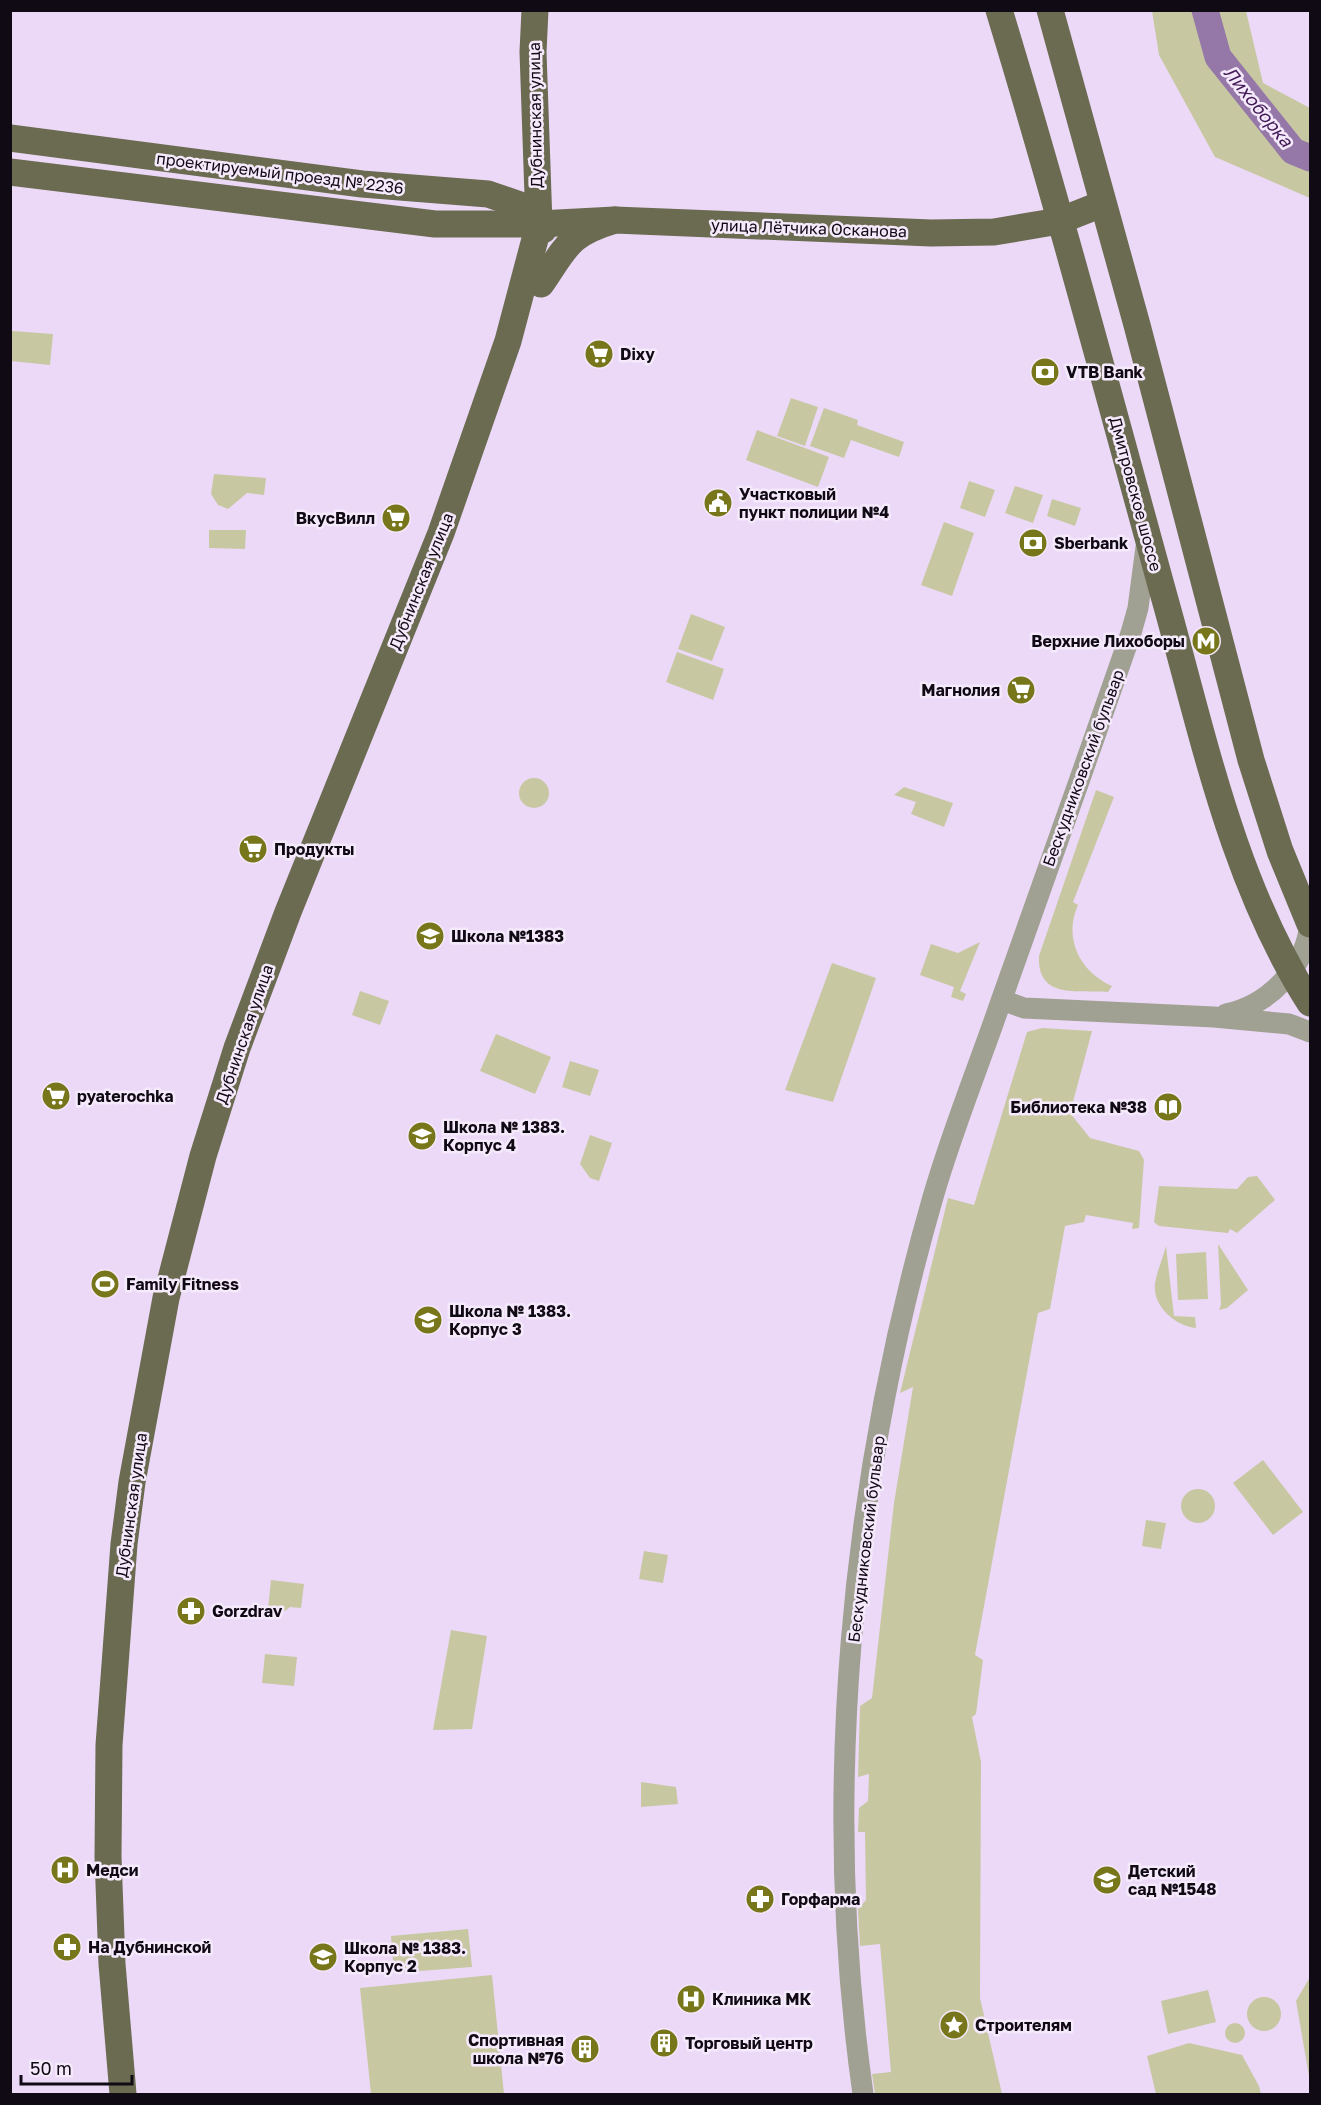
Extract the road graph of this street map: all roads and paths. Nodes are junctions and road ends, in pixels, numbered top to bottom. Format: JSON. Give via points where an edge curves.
{"nodes":[{"id":1,"x":535,"y":10,"type":"edge"},
{"id":2,"x":999,"y":10,"type":"edge"},
{"id":3,"x":1050,"y":10,"type":"edge"},
{"id":4,"x":10,"y":138,"type":"edge"},
{"id":5,"x":536,"y":170,"type":"junction"},
{"id":6,"x":10,"y":172,"type":"edge"},
{"id":7,"x":488,"y":194,"type":"junction"},
{"id":8,"x":1102,"y":204,"type":"junction"},
{"id":9,"x":615,"y":220,"type":"junction"},
{"id":10,"x":1059,"y":220,"type":"junction"},
{"id":11,"x":474,"y":224,"type":"junction"},
{"id":12,"x":539,"y":224,"type":"junction"},
{"id":13,"x":533,"y":284,"type":"junction"},
{"id":14,"x":480,"y":425,"type":"joint"},
{"id":15,"x":1147,"y":532,"type":"junction"},
{"id":16,"x":1310,"y":923,"type":"edge"},
{"id":17,"x":1291,"y":972,"type":"junction"},
{"id":18,"x":1002,"y":1000,"type":"junction"},
{"id":19,"x":1311,"y":1004,"type":"edge"},
{"id":20,"x":1214,"y":1017,"type":"junction"},
{"id":21,"x":1311,"y":1032,"type":"edge"},
{"id":22,"x":123,"y":2094,"type":"edge"},
{"id":23,"x":863,"y":2094,"type":"edge"}],
"edges":[{"from":1,"to":5,"type":"main road","name":"Дубнинская улица"},
{"from":2,"to":10,"type":"main road","name":"Дмитровское шоссе"},
{"from":3,"to":8,"type":"main road"},
{"from":4,"to":7,"type":"main road","name":"проектируемый проезд № 2236","via":[[362,184]]},
{"from":5,"to":7,"type":"main road","via":[[516,189]]},
{"from":5,"to":12,"type":"main road","name":"Дубнинская улица"},
{"from":6,"to":11,"type":"main road","name":"проектируемый проезд № 2236","via":[[392,219]]},
{"from":7,"to":12,"type":"main road","name":"проектируемый проезд № 2236","via":[[523,206]]},
{"from":8,"to":10,"type":"main road","name":"улица Лётчика Осканова"},
{"from":8,"to":16,"type":"main road","via":[[1251,760],[1280,851]]},
{"from":9,"to":10,"type":"main road","name":"улица Лётчика Осканова","via":[[931,233],[994,232]]},
{"from":9,"to":12,"type":"main road","name":"проектируемый проезд № 2236"},
{"from":9,"to":13,"type":"main road","name":"улица Лётчика Осканова","via":[[572,239]]},
{"from":10,"to":15,"type":"main road","name":"Дмитровское шоссе"},
{"from":11,"to":12,"type":"main road","name":"проектируемый проезд № 2236"},
{"from":11,"to":13,"type":"main road","via":[[498,233],[519,249]]},
{"from":12,"to":13,"type":"main road","name":"улица Лётчика Осканова","via":[[547,254]]},
{"from":13,"to":14,"type":"main road","name":"улица Лётчика Осканова"},
{"from":14,"to":22,"type":"main road","name":"Дубнинская улица","via":[[237,1048],[202,1156],[170,1279],[132,1482],[116,1628],[108,1857],[111,1952]]},
{"from":15,"to":17,"type":"main road","name":"Дмитровское шоссе","via":[[1243,867]]},
{"from":15,"to":18,"type":"street","name":"Бескудниковский бульвар","via":[[1144,574],[1131,633]]},
{"from":16,"to":17,"type":"street","via":[[1309,939]]},
{"from":17,"to":19,"type":"main road","name":"Дмитровское шоссе"},
{"from":17,"to":20,"type":"street","via":[[1262,1000]]},
{"from":18,"to":20,"type":"street","via":[[1024,1008]]},
{"from":18,"to":23,"type":"street","name":"Бескудниковский бульвар","via":[[933,1195],[900,1324],[882,1413],[857,1594],[843,1811],[847,1958]]},
{"from":20,"to":21,"type":"street","via":[[1289,1024]]}]}
